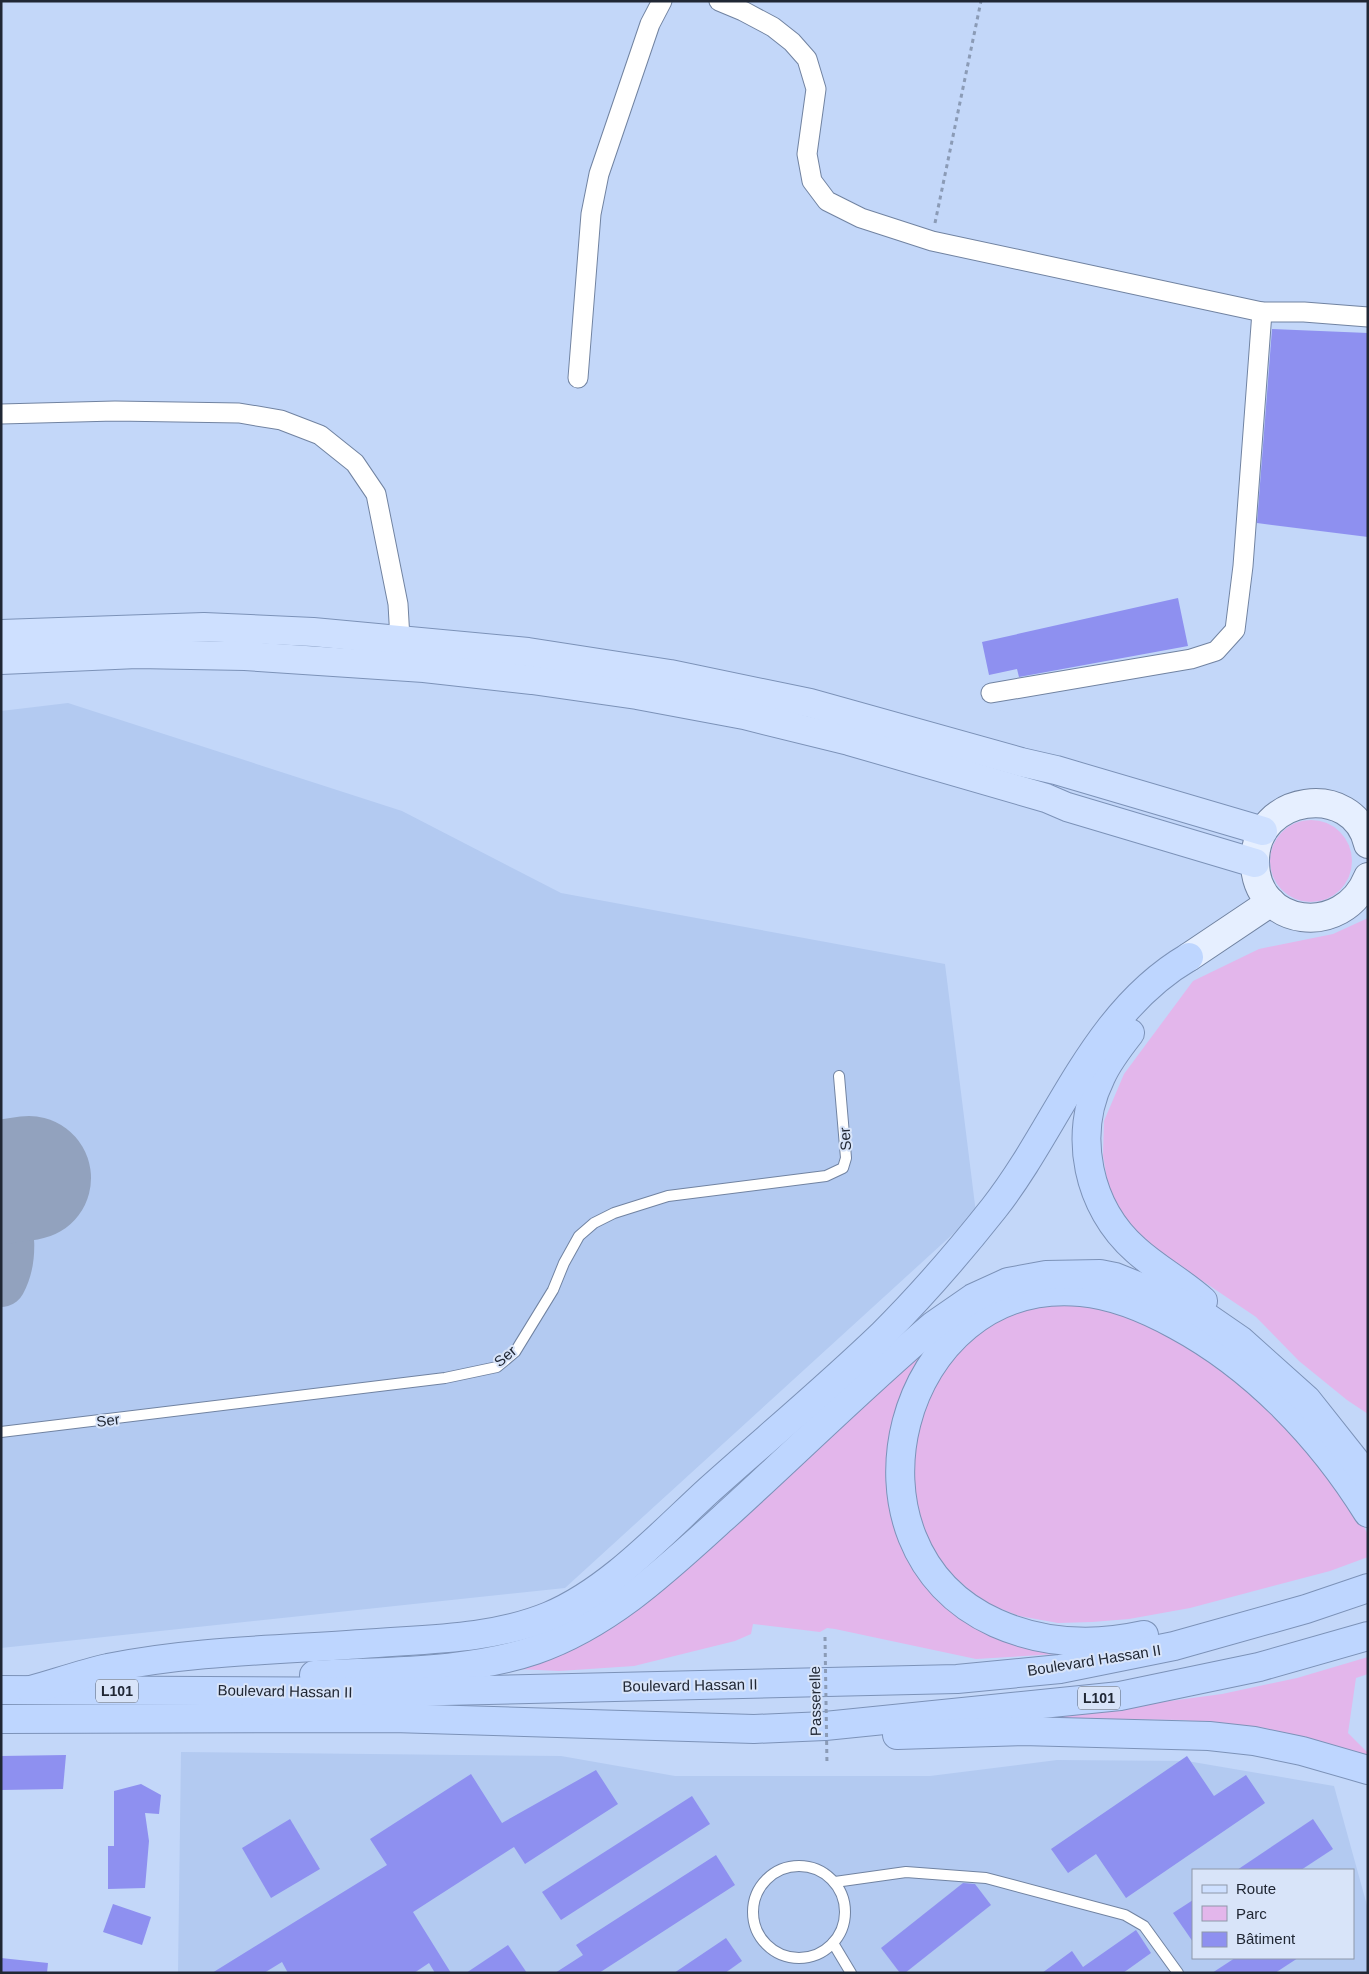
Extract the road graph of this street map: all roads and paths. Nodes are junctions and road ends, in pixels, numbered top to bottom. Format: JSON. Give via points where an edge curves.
{"nodes":[{"id":1,"x":662,"y":1,"type":"edge"},
{"id":2,"x":719,"y":1,"type":"edge"},
{"id":3,"x":981,"y":1,"type":"edge"},
{"id":4,"x":932,"y":241,"type":"junction"},
{"id":5,"x":1262,"y":312,"type":"junction"},
{"id":6,"x":1368,"y":317,"type":"edge"},
{"id":7,"x":578,"y":378,"type":"dead end"},
{"id":8,"x":1,"y":414,"type":"edge"},
{"id":9,"x":1,"y":634,"type":"edge"},
{"id":10,"x":400,"y":639,"type":"junction"},
{"id":11,"x":1,"y":660,"type":"edge"},
{"id":12,"x":991,"y":693,"type":"dead end"},
{"id":13,"x":1364,"y":828,"type":"edge"},
{"id":14,"x":1263,"y":831,"type":"junction"},
{"id":15,"x":1254,"y":863,"type":"junction"},
{"id":16,"x":1368,"y":877,"type":"edge"},
{"id":17,"x":1272,"y":902,"type":"junction"},
{"id":18,"x":1189,"y":957,"type":"junction"},
{"id":19,"x":839,"y":1076,"type":"dead end"},
{"id":20,"x":1240,"y":1340,"type":"junction"},
{"id":21,"x":1,"y":1432,"type":"edge"},
{"id":22,"x":1368,"y":1477,"type":"edge"},
{"id":23,"x":1368,"y":1513,"type":"edge"},
{"id":24,"x":1368,"y":1588,"type":"edge"},
{"id":25,"x":1290,"y":1613,"type":"junction"},
{"id":26,"x":1368,"y":1636,"type":"edge"},
{"id":27,"x":825,"y":1637,"type":"dead end"},
{"id":28,"x":1,"y":1690,"type":"edge"},
{"id":29,"x":31,"y":1690,"type":"junction"},
{"id":30,"x":234,"y":1690,"type":"junction"},
{"id":31,"x":1,"y":1719,"type":"edge"},
{"id":32,"x":825,"y":1726,"type":"junction"},
{"id":33,"x":827,"y":1765,"type":"dead end"},
{"id":34,"x":1368,"y":1770,"type":"edge"},
{"id":35,"x":835,"y":1882,"type":"junction"},
{"id":36,"x":833,"y":1943,"type":"junction"},
{"id":37,"x":851,"y":1973,"type":"edge"},
{"id":38,"x":1178,"y":1973,"type":"edge"}],
"edges":[{"from":1,"to":7,"type":"street","via":[[650,24],[599,174],[591,214]]},
{"from":2,"to":4,"type":"street","via":[[773,27],[806,59],[816,89],[807,154],[812,180],[827,201],[861,218]]},
{"from":3,"to":4,"type":"path"},
{"from":4,"to":5,"type":"street"},
{"from":5,"to":6,"type":"street"},
{"from":5,"to":12,"type":"street","via":[[1243,566],[1235,630],[1216,651],[1191,659]]},
{"from":8,"to":10,"type":"street","via":[[115,411],[239,413],[281,420],[320,435],[355,463],[376,494],[398,604]]},
{"from":9,"to":10,"type":"main road","via":[[204,627]]},
{"from":10,"to":14,"type":"main road","via":[[599,662],[749,689],[916,731]]},
{"from":11,"to":15,"type":"main road","via":[[146,654],[254,657],[450,670],[638,695],[744,715],[849,741]]},
{"from":13,"to":14,"type":"main road","via":[[1344,811],[1327,804],[1308,802],[1274,816]]},
{"from":14,"to":15,"type":"main road","via":[[1256,846]]},
{"from":15,"to":17,"type":"main road","via":[[1263,891]]},
{"from":16,"to":17,"type":"main road","via":[[1363,890],[1351,904],[1320,918],[1302,918]]},
{"from":17,"to":18,"type":"main road"},
{"from":18,"to":20,"type":"highway","via":[[1159,1002],[1133,1029],[1100,1077],[1086,1123],[1087,1150],[1104,1212],[1121,1234],[1135,1249],[1200,1299]]},
{"from":18,"to":29,"type":"highway","via":[[1164,971],[1114,1023],[1071,1084],[995,1206],[916,1300],[634,1558],[575,1603],[549,1616],[487,1634],[157,1661],[108,1668]]},
{"from":19,"to":21,"type":"lane","name":"Ser","via":[[846,1143],[843,1168],[826,1176],[668,1196],[614,1213],[594,1223],[579,1236],[553,1290],[515,1352],[497,1367],[446,1378]]},
{"from":20,"to":22,"type":"highway","via":[[1307,1400]]},
{"from":20,"to":30,"type":"highway","via":[[1195,1310],[1115,1276],[1046,1275],[1008,1282],[973,1298],[934,1325],[697,1542],[636,1593],[574,1634],[533,1651],[492,1661],[432,1668],[272,1677]]},
{"from":23,"to":25,"type":"highway","via":[[1319,1446],[1251,1377],[1186,1330],[1113,1298],[1068,1292],[1038,1294],[1005,1303],[961,1332],[925,1374],[910,1408],[902,1442],[899,1465],[901,1503],[908,1530],[924,1562],[971,1610],[1014,1631],[1083,1642],[1132,1638],[1249,1614]]},
{"from":24,"to":25,"type":"highway","name":"Boulevard Hassan II"},
{"from":25,"to":30,"type":"highway","name":"Boulevard Hassan II","via":[[1174,1646],[1108,1660],[1060,1669],[957,1679],[401,1692]]},
{"from":26,"to":32,"type":"highway","name":"Boulevard Hassan II","number":"L101","via":[[1259,1667],[1120,1696]]},
{"from":27,"to":33,"type":"path","name":"Passerelle","bridge":true},
{"from":28,"to":29,"type":"highway","name":"Boulevard Hassan II","number":"L101"},
{"from":29,"to":30,"type":"highway","name":"Boulevard Hassan II","number":"L101"},
{"from":31,"to":32,"type":"highway","name":"Boulevard Hassan II","number":"L101","via":[[393,1718],[754,1729]]},
{"from":32,"to":34,"type":"highway","via":[[850,1734],[875,1735],[1022,1731],[1209,1736],[1302,1751]]},
{"from":35,"to":36,"type":"lane","via":[[843,1900],[844,1919]]},
{"from":35,"to":36,"type":"lane","via":[[813,1867],[787,1867],[765,1881],[753,1904],[756,1930],[773,1950],[791,1957],[811,1957]]},
{"from":35,"to":38,"type":"lane","via":[[906,1872],[986,1878],[1125,1915],[1144,1926]]},
{"from":36,"to":37,"type":"lane"}]}
